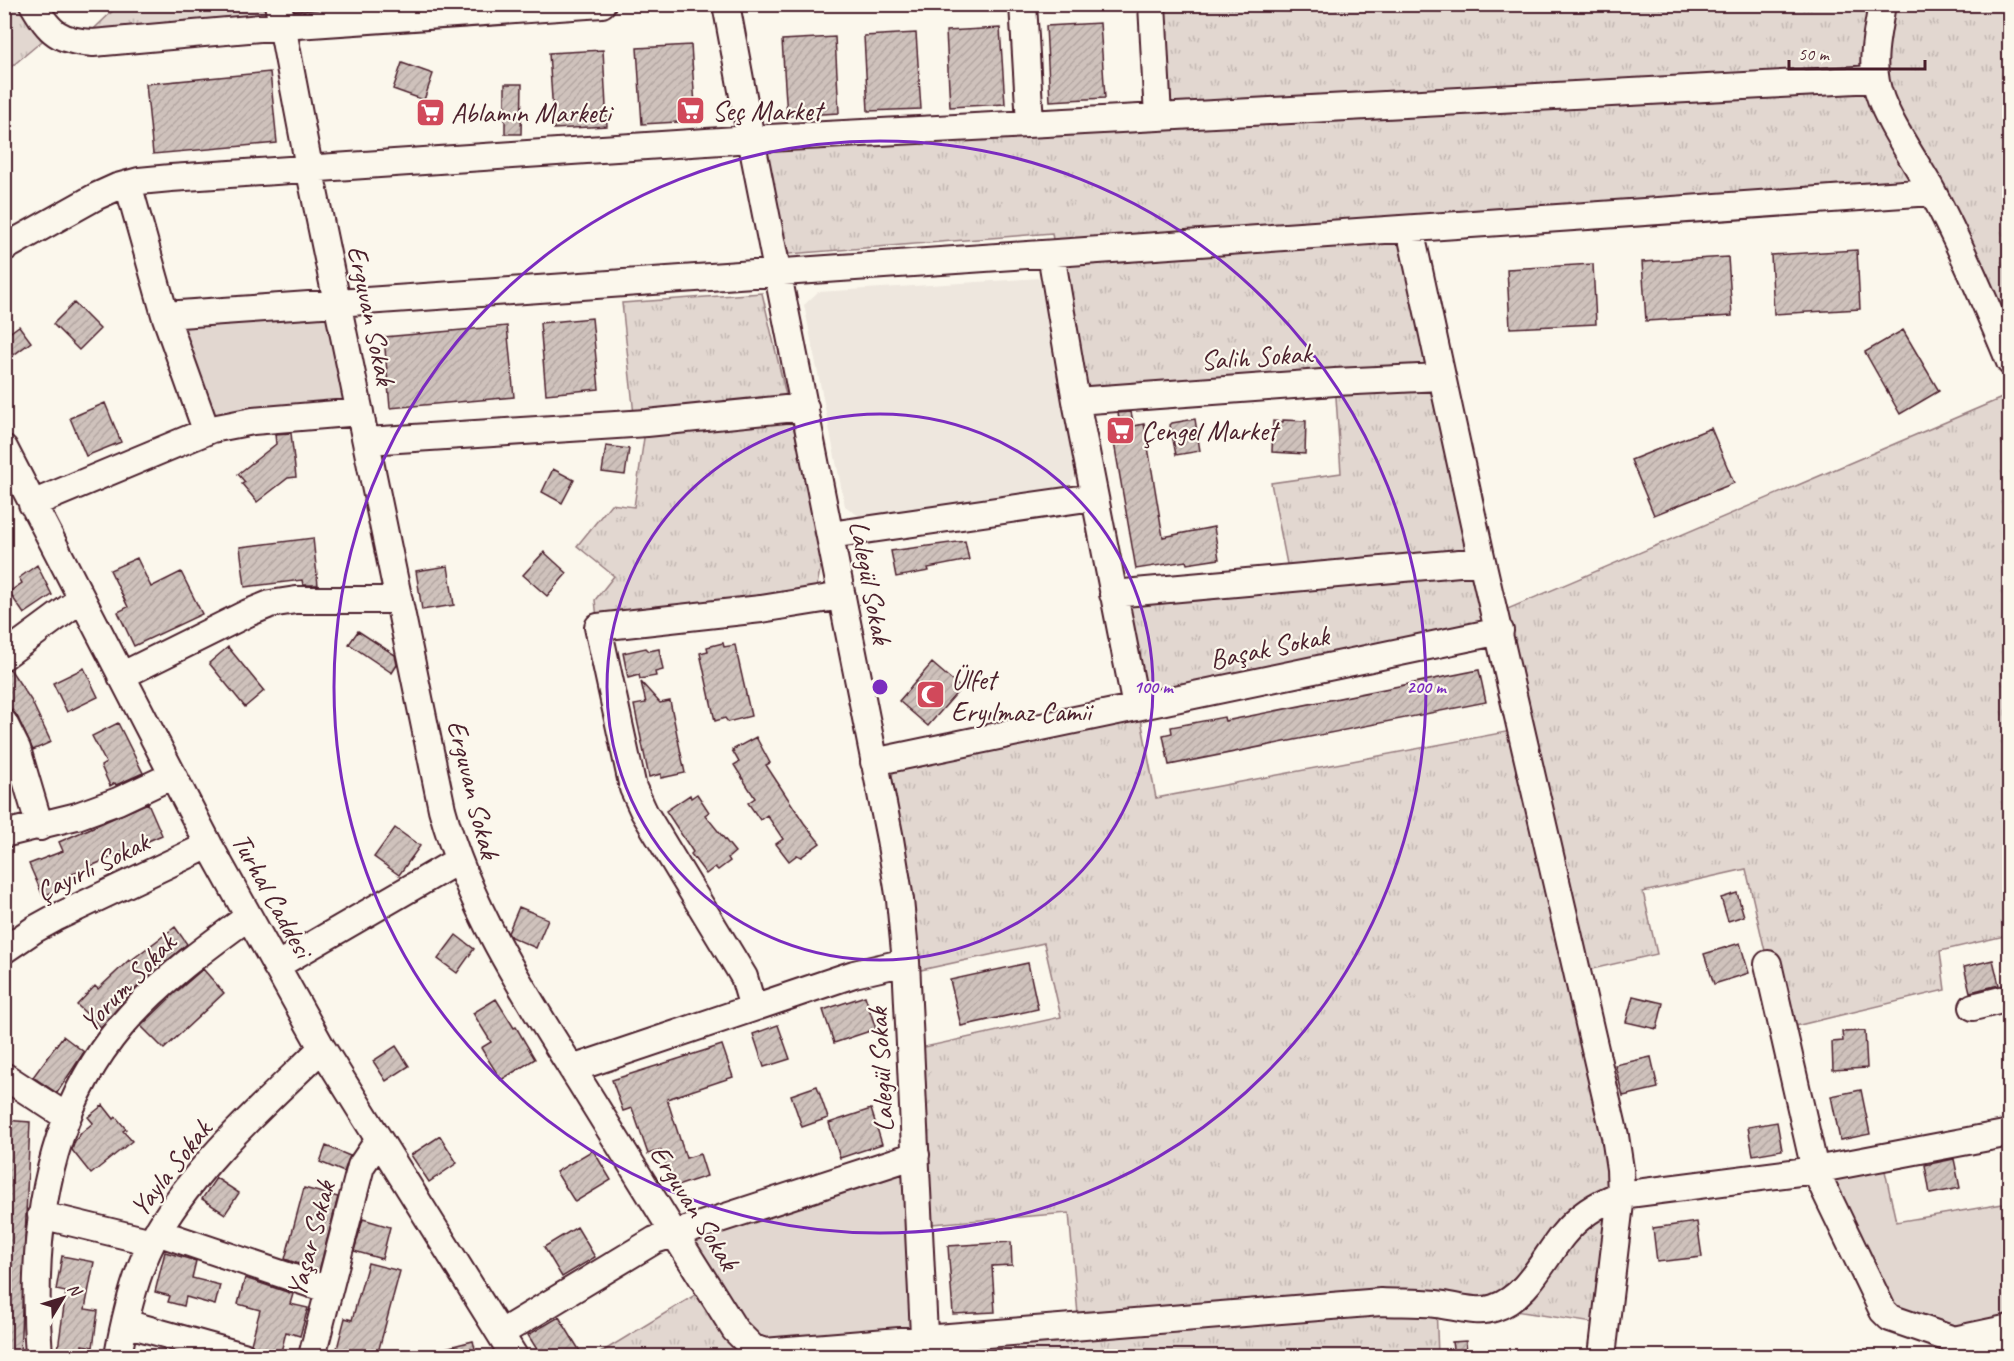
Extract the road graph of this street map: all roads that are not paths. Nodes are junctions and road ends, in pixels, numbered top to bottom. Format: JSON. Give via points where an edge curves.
{"nodes":[{"id":1,"x":33,"y":4,"type":"edge"},
{"id":2,"x":602,"y":4,"type":"edge"},
{"id":3,"x":731,"y":4,"type":"edge"},
{"id":4,"x":1023,"y":4,"type":"edge"},
{"id":5,"x":1152,"y":4,"type":"edge"},
{"id":6,"x":1882,"y":4,"type":"edge"},
{"id":7,"x":726,"y":5,"type":"edge"},
{"id":8,"x":280,"y":15,"type":"edge"},
{"id":9,"x":1875,"y":79,"type":"junction"},
{"id":10,"x":1158,"y":117,"type":"junction"},
{"id":11,"x":1030,"y":123,"type":"junction"},
{"id":12,"x":751,"y":138,"type":"junction"},
{"id":13,"x":309,"y":167,"type":"junction"},
{"id":14,"x":128,"y":184,"type":"junction"},
{"id":15,"x":1932,"y":192,"type":"junction"},
{"id":16,"x":1410,"y":229,"type":"junction"},
{"id":17,"x":4,"y":248,"type":"edge"},
{"id":18,"x":1051,"y":254,"type":"junction"},
{"id":19,"x":778,"y":273,"type":"junction"},
{"id":20,"x":338,"y":303,"type":"junction"},
{"id":21,"x":165,"y":315,"type":"junction"},
{"id":22,"x":2010,"y":362,"type":"edge"},
{"id":23,"x":1441,"y":377,"type":"junction"},
{"id":24,"x":1076,"y":401,"type":"junction"},
{"id":25,"x":805,"y":407,"type":"junction"},
{"id":26,"x":360,"y":412,"type":"junction"},
{"id":27,"x":206,"y":430,"type":"junction"},
{"id":28,"x":367,"y":441,"type":"junction"},
{"id":29,"x":4,"y":448,"type":"edge"},
{"id":30,"x":12,"y":483,"type":"edge"},
{"id":31,"x":1094,"y":497,"type":"junction"},
{"id":32,"x":32,"y":504,"type":"junction"},
{"id":33,"x":830,"y":535,"type":"junction"},
{"id":34,"x":1482,"y":561,"type":"junction"},
{"id":35,"x":1113,"y":594,"type":"junction"},
{"id":36,"x":842,"y":596,"type":"junction"},
{"id":37,"x":81,"y":599,"type":"junction"},
{"id":38,"x":399,"y":600,"type":"junction"},
{"id":39,"x":1500,"y":632,"type":"junction"},
{"id":40,"x":4,"y":656,"type":"edge"},
{"id":41,"x":121,"y":676,"type":"junction"},
{"id":42,"x":1136,"y":707,"type":"junction"},
{"id":43,"x":4,"y":723,"type":"edge"},
{"id":44,"x":874,"y":762,"type":"junction"},
{"id":45,"x":173,"y":775,"type":"junction"},
{"id":46,"x":40,"y":827,"type":"junction"},
{"id":47,"x":4,"y":834,"type":"edge"},
{"id":48,"x":209,"y":845,"type":"junction"},
{"id":49,"x":457,"y":861,"type":"junction"},
{"id":50,"x":248,"y":917,"type":"junction"},
{"id":51,"x":4,"y":950,"type":"edge"},
{"id":52,"x":906,"y":962,"type":"junction"},
{"id":53,"x":1768,"y":964,"type":"dead end"},
{"id":54,"x":276,"y":966,"type":"junction"},
{"id":55,"x":2010,"y":998,"type":"edge"},
{"id":56,"x":1973,"y":1007,"type":"dead end"},
{"id":57,"x":753,"y":1008,"type":"junction"},
{"id":58,"x":322,"y":1048,"type":"junction"},
{"id":59,"x":572,"y":1069,"type":"junction"},
{"id":60,"x":4,"y":1076,"type":"edge"},
{"id":61,"x":67,"y":1117,"type":"junction"},
{"id":62,"x":2010,"y":1133,"type":"edge"},
{"id":63,"x":378,"y":1141,"type":"junction"},
{"id":64,"x":916,"y":1155,"type":"junction"},
{"id":65,"x":1815,"y":1170,"type":"junction"},
{"id":66,"x":1621,"y":1195,"type":"junction"},
{"id":67,"x":41,"y":1215,"type":"junction"},
{"id":68,"x":674,"y":1233,"type":"junction"},
{"id":69,"x":155,"y":1237,"type":"junction"},
{"id":70,"x":330,"y":1290,"type":"junction"},
{"id":71,"x":125,"y":1323,"type":"junction"},
{"id":72,"x":501,"y":1333,"type":"junction"},
{"id":73,"x":1999,"y":1339,"type":"edge"},
{"id":74,"x":925,"y":1348,"type":"edge"},
{"id":75,"x":1951,"y":1348,"type":"edge"},
{"id":76,"x":39,"y":1356,"type":"edge"},
{"id":77,"x":118,"y":1356,"type":"edge"},
{"id":78,"x":243,"y":1356,"type":"edge"},
{"id":79,"x":312,"y":1356,"type":"edge"},
{"id":80,"x":514,"y":1356,"type":"edge"},
{"id":81,"x":1602,"y":1356,"type":"edge"}],
"edges":[{"from":1,"to":8,"type":"street","via":[[52,32],[77,42],[93,43]]},
{"from":2,"to":8,"type":"street"},
{"from":3,"to":7,"type":"street"},
{"from":4,"to":11,"type":"street"},
{"from":5,"to":10,"type":"street"},
{"from":6,"to":9,"type":"street","via":[[1874,52]]},
{"from":7,"to":12,"type":"street","name":"Lalegül Sokak"},
{"from":8,"to":13,"type":"street","name":"Erguvan Sokak"},
{"from":9,"to":10,"type":"street"},
{"from":9,"to":15,"type":"street","via":[[1880,98]]},
{"from":10,"to":11,"type":"street"},
{"from":11,"to":12,"type":"street"},
{"from":12,"to":13,"type":"street"},
{"from":12,"to":19,"type":"street","name":"Lalegül Sokak"},
{"from":13,"to":14,"type":"street"},
{"from":13,"to":20,"type":"street","name":"Erguvan Sokak"},
{"from":14,"to":17,"type":"street","via":[[97,196]]},
{"from":14,"to":21,"type":"street"},
{"from":15,"to":16,"type":"street"},
{"from":15,"to":22,"type":"street"},
{"from":16,"to":18,"type":"street"},
{"from":16,"to":23,"type":"street"},
{"from":18,"to":19,"type":"street"},
{"from":18,"to":24,"type":"street"},
{"from":19,"to":20,"type":"street"},
{"from":19,"to":25,"type":"street","name":"Lalegül Sokak"},
{"from":20,"to":21,"type":"street"},
{"from":20,"to":26,"type":"street","name":"Erguvan Sokak"},
{"from":21,"to":27,"type":"street"},
{"from":23,"to":24,"type":"street","name":"Salih Sokak"},
{"from":23,"to":34,"type":"street"},
{"from":24,"to":31,"type":"street"},
{"from":25,"to":28,"type":"street","via":[[646,423]]},
{"from":25,"to":33,"type":"street","name":"Lalegül Sokak"},
{"from":26,"to":27,"type":"street","via":[[253,421]]},
{"from":26,"to":28,"type":"street","name":"Erguvan Sokak"},
{"from":27,"to":32,"type":"street"},
{"from":28,"to":38,"type":"street","name":"Erguvan Sokak"},
{"from":29,"to":30,"type":"street","name":"Turhal Caddesi"},
{"from":30,"to":32,"type":"street","name":"Turhal Caddesi"},
{"from":31,"to":33,"type":"street"},
{"from":31,"to":35,"type":"street"},
{"from":32,"to":37,"type":"street","name":"Turhal Caddesi"},
{"from":33,"to":36,"type":"street","name":"Lalegül Sokak"},
{"from":34,"to":35,"type":"street"},
{"from":34,"to":39,"type":"street"},
{"from":35,"to":42,"type":"street"},
{"from":36,"to":44,"type":"street","name":"Lalegül Sokak"},
{"from":36,"to":57,"type":"street","via":[[598,627],[633,788],[744,977]]},
{"from":37,"to":40,"type":"street"},
{"from":37,"to":41,"type":"street","name":"Turhal Caddesi"},
{"from":38,"to":41,"type":"street","via":[[296,600],[270,604]]},
{"from":38,"to":49,"type":"street","name":"Erguvan Sokak","via":[[442,809]]},
{"from":39,"to":42,"type":"street","name":"Başak Sokak"},
{"from":39,"to":66,"type":"street","via":[[1609,1106]]},
{"from":41,"to":45,"type":"street","name":"Turhal Caddesi"},
{"from":42,"to":44,"type":"street","name":"Başak Sokak"},
{"from":43,"to":46,"type":"street","via":[[17,750]]},
{"from":44,"to":52,"type":"street","name":"Lalegül Sokak","via":[[900,900]]},
{"from":45,"to":46,"type":"street","via":[[118,801]]},
{"from":45,"to":48,"type":"street","name":"Turhal Caddesi"},
{"from":46,"to":47,"type":"street"},
{"from":48,"to":50,"type":"street","name":"Turhal Caddesi"},
{"from":48,"to":51,"type":"street","name":"Çayırlı Sokak","via":[[35,928]]},
{"from":49,"to":54,"type":"street"},
{"from":49,"to":59,"type":"street","name":"Erguvan Sokak","via":[[500,949]]},
{"from":50,"to":54,"type":"street","name":"Turhal Caddesi"},
{"from":50,"to":61,"type":"street","name":"Yorum Sokak","via":[[166,980],[122,1025],[81,1084]]},
{"from":52,"to":57,"type":"street","via":[[854,974]]},
{"from":52,"to":64,"type":"street","name":"Lalegül Sokak"},
{"from":53,"to":65,"type":"street"},
{"from":54,"to":58,"type":"street","name":"Turhal Caddesi"},
{"from":55,"to":56,"type":"street"},
{"from":57,"to":59,"type":"street"},
{"from":58,"to":63,"type":"street","name":"Turhal Caddesi"},
{"from":58,"to":69,"type":"street","name":"Yayla Sokak","via":[[198,1174]]},
{"from":59,"to":68,"type":"street","name":"Erguvan Sokak"},
{"from":60,"to":61,"type":"street"},
{"from":61,"to":67,"type":"street","name":"Yorum Sokak","via":[[49,1168]]},
{"from":62,"to":65,"type":"street","name":"Erguvan Sokak"},
{"from":63,"to":70,"type":"street","name":"Yaşar Sokak","via":[[362,1166]]},
{"from":63,"to":72,"type":"street","name":"Turhal Caddesi"},
{"from":64,"to":68,"type":"street"},
{"from":64,"to":74,"type":"street","name":"Lalegül Sokak"},
{"from":65,"to":66,"type":"street","name":"Erguvan Sokak"},
{"from":65,"to":75,"type":"street","via":[[1883,1311]]},
{"from":66,"to":74,"type":"street","name":"Erguvan Sokak","via":[[1586,1213],[1564,1234],[1523,1288],[1496,1308],[1482,1311],[1381,1302]]},
{"from":66,"to":81,"type":"street"},
{"from":67,"to":69,"type":"street"},
{"from":67,"to":76,"type":"street","name":"Yorum Sokak"},
{"from":68,"to":72,"type":"street","via":[[655,1240]]},
{"from":68,"to":74,"type":"street","name":"Erguvan Sokak","via":[[735,1330],[752,1347],[764,1352]]},
{"from":69,"to":70,"type":"street"},
{"from":69,"to":71,"type":"street","name":"Yayla Sokak"},
{"from":70,"to":79,"type":"street","name":"Yaşar Sokak"},
{"from":71,"to":77,"type":"street","name":"Yayla Sokak"},
{"from":71,"to":78,"type":"street"},
{"from":72,"to":80,"type":"street","name":"Turhal Caddesi"},
{"from":73,"to":75,"type":"street"}]}
